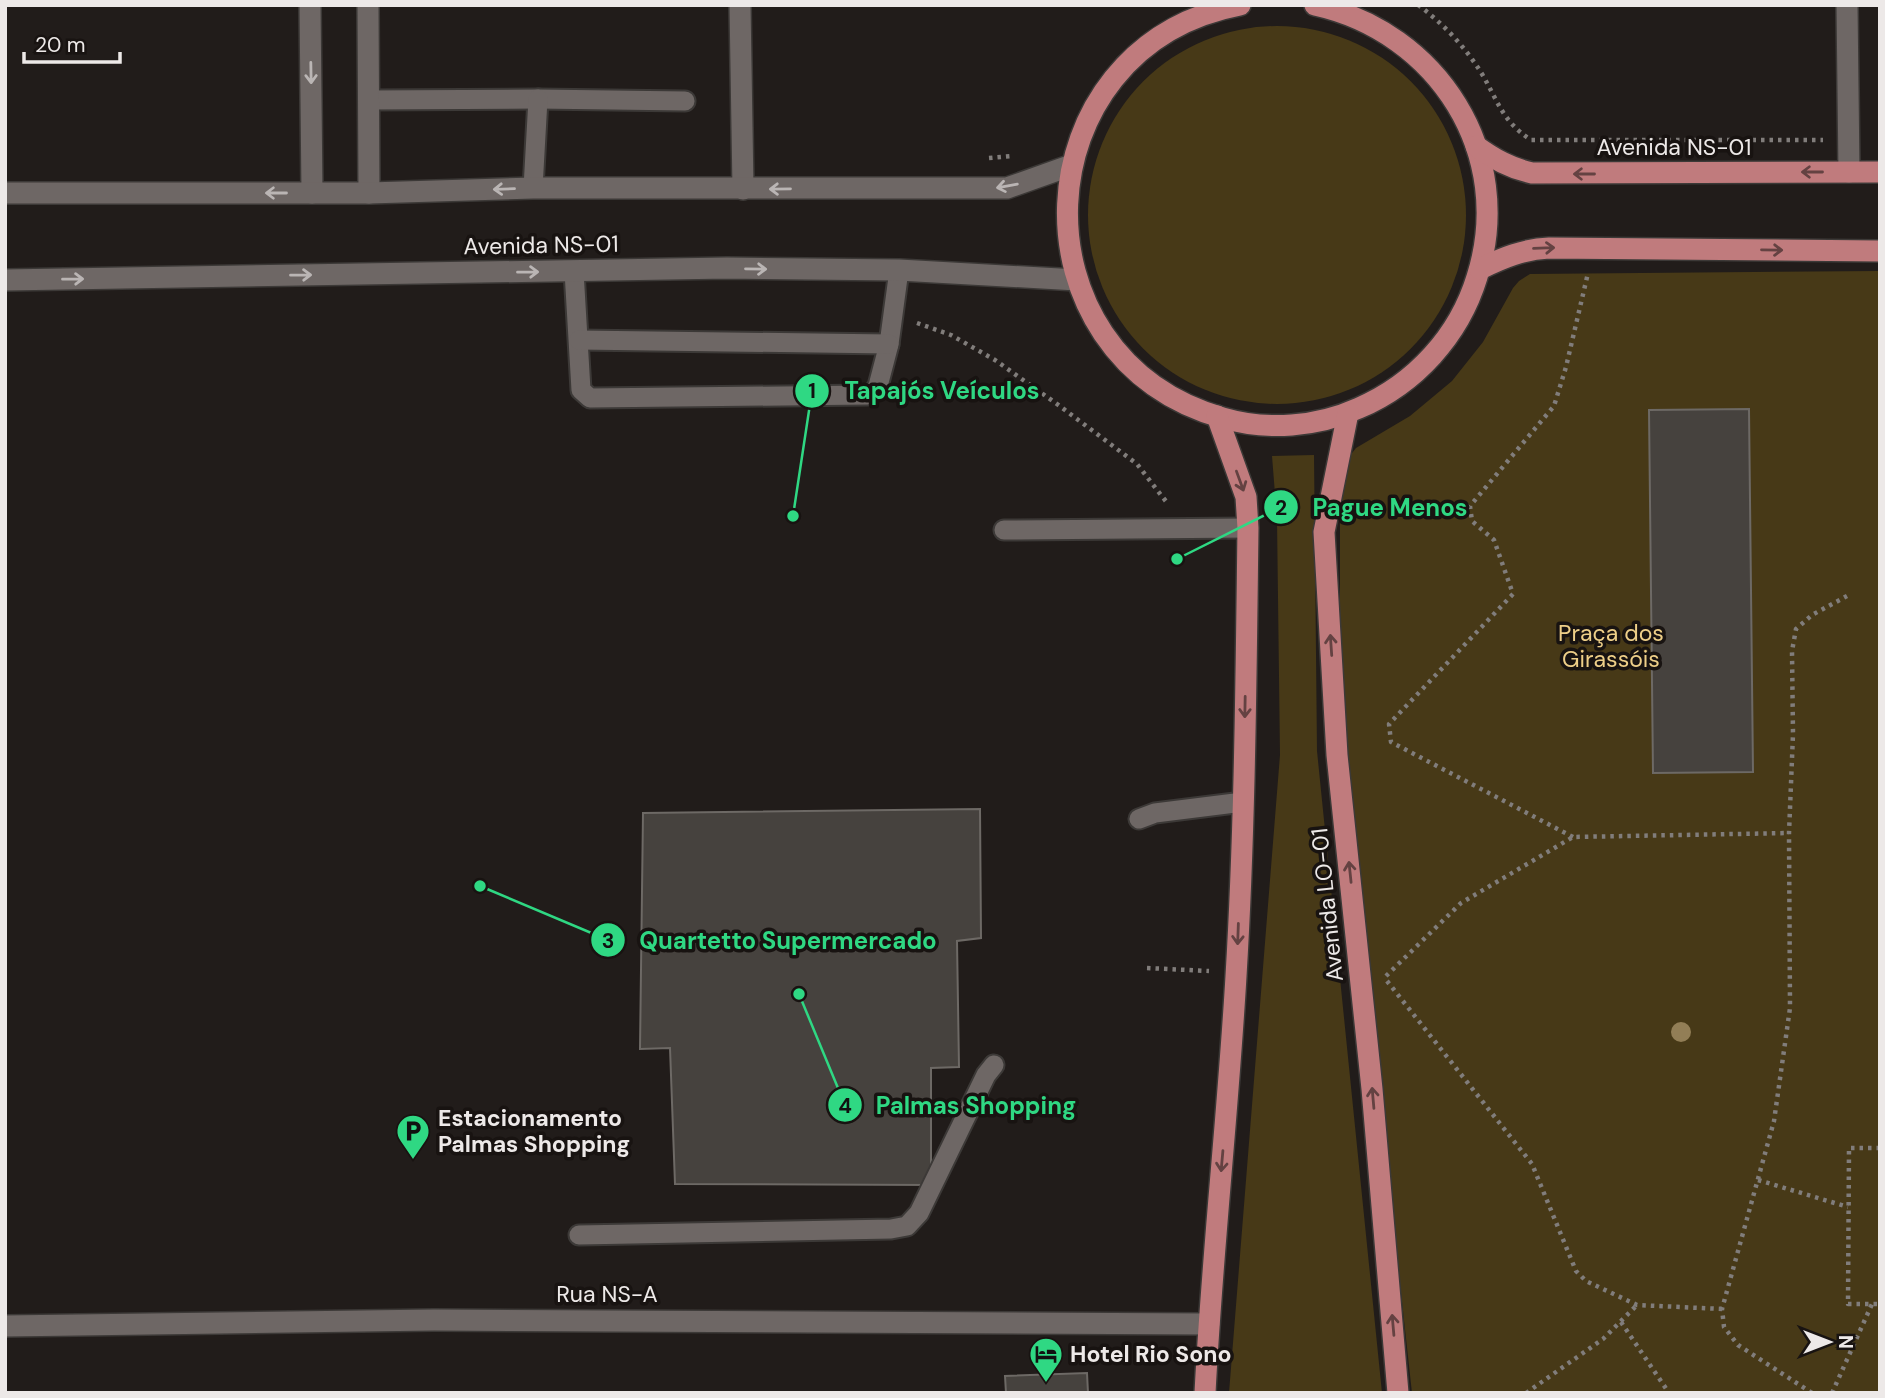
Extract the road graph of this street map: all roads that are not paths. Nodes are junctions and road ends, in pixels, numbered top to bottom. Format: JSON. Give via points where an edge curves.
{"nodes":[{"id":1,"x":310,"y":5,"type":"edge"},
{"id":2,"x":368,"y":5,"type":"edge"},
{"id":3,"x":740,"y":5,"type":"edge"},
{"id":4,"x":1240,"y":5,"type":"edge"},
{"id":5,"x":1847,"y":5,"type":"edge"},
{"id":6,"x":1324,"y":6,"type":"edge"},
{"id":7,"x":1216,"y":8,"type":"edge"},
{"id":8,"x":537,"y":99,"type":"junction"},
{"id":9,"x":369,"y":100,"type":"junction"},
{"id":10,"x":685,"y":101,"type":"dead end"},
{"id":11,"x":1476,"y":145,"type":"junction"},
{"id":12,"x":1072,"y":165,"type":"junction"},
{"id":13,"x":1849,"y":172,"type":"junction"},
{"id":14,"x":1880,"y":172,"type":"edge"},
{"id":15,"x":533,"y":188,"type":"junction"},
{"id":16,"x":743,"y":189,"type":"junction"},
{"id":17,"x":5,"y":193,"type":"edge"},
{"id":18,"x":312,"y":193,"type":"junction"},
{"id":19,"x":369,"y":193,"type":"junction"},
{"id":20,"x":1880,"y":251,"type":"edge"},
{"id":21,"x":1480,"y":269,"type":"junction"},
{"id":22,"x":899,"y":270,"type":"junction"},
{"id":23,"x":573,"y":271,"type":"junction"},
{"id":24,"x":5,"y":280,"type":"edge"},
{"id":25,"x":1077,"y":280,"type":"junction"},
{"id":26,"x":579,"y":340,"type":"junction"},
{"id":27,"x":889,"y":344,"type":"junction"},
{"id":28,"x":1348,"y":413,"type":"junction"},
{"id":29,"x":1217,"y":416,"type":"junction"},
{"id":30,"x":1248,"y":528,"type":"junction"},
{"id":31,"x":1004,"y":530,"type":"dead end"},
{"id":32,"x":1243,"y":802,"type":"junction"},
{"id":33,"x":1139,"y":819,"type":"dead end"},
{"id":34,"x":994,"y":1065,"type":"dead end"},
{"id":35,"x":579,"y":1235,"type":"dead end"},
{"id":36,"x":1209,"y":1324,"type":"junction"},
{"id":37,"x":5,"y":1326,"type":"edge"},
{"id":38,"x":1205,"y":1393,"type":"edge"},
{"id":39,"x":1398,"y":1393,"type":"edge"}],
"edges":[{"from":1,"to":18,"type":"street","one_way":true},
{"from":2,"to":9,"type":"street"},
{"from":3,"to":16,"type":"street"},
{"from":4,"to":7,"type":"main road"},
{"from":5,"to":13,"type":"street"},
{"from":6,"to":11,"type":"main road","via":[[1379,29],[1418,56],[1452,96]]},
{"from":7,"to":12,"type":"main road","via":[[1160,37],[1125,67],[1093,110]]},
{"from":8,"to":9,"type":"lane"},
{"from":8,"to":10,"type":"lane"},
{"from":8,"to":15,"type":"lane"},
{"from":9,"to":19,"type":"street"},
{"from":13,"to":11,"type":"main road","name":"Avenida NS-01","one_way":true,"via":[[1532,173],[1501,163]]},
{"from":11,"to":21,"type":"main road","via":[[1487,207]]},
{"from":12,"to":16,"type":"street","one_way":true,"via":[[1007,188]]},
{"from":12,"to":25,"type":"main road","via":[[1067,224]]},
{"from":13,"to":14,"type":"main road","name":"Avenida NS-01"},
{"from":15,"to":16,"type":"street"},
{"from":15,"to":19,"type":"street","one_way":true},
{"from":18,"to":17,"type":"street","one_way":true},
{"from":18,"to":19,"type":"street"},
{"from":21,"to":20,"type":"main road","one_way":true,"via":[[1532,249]]},
{"from":21,"to":28,"type":"main road","via":[[1466,306],[1437,351],[1396,388]]},
{"from":23,"to":22,"type":"street","name":"Avenida NS-01","one_way":true},
{"from":22,"to":25,"type":"street","name":"Avenida NS-01"},
{"from":22,"to":27,"type":"lane"},
{"from":24,"to":23,"type":"street","name":"Avenida NS-01","one_way":true},
{"from":23,"to":26,"type":"lane"},
{"from":25,"to":29,"type":"main road","via":[[1101,329],[1130,365],[1174,398]]},
{"from":26,"to":27,"type":"lane"},
{"from":26,"to":27,"type":"lane","via":[[582,390],[590,398],[867,395],[878,386]]},
{"from":28,"to":29,"type":"main road","via":[[1279,425]]},
{"from":39,"to":28,"type":"main road","name":"Avenida LO-01","one_way":true,"via":[[1337,755],[1324,532]]},
{"from":29,"to":30,"type":"main road","one_way":true,"via":[[1246,497]]},
{"from":30,"to":31,"type":"lane"},
{"from":30,"to":32,"type":"main road","one_way":true},
{"from":32,"to":33,"type":"lane"},
{"from":32,"to":36,"type":"main road","one_way":true,"via":[[1236,973]]},
{"from":34,"to":35,"type":"lane","via":[[919,1213],[907,1226]]},
{"from":36,"to":37,"type":"street","name":"Rua NS-A","via":[[434,1320]]},
{"from":36,"to":38,"type":"main road"}]}
